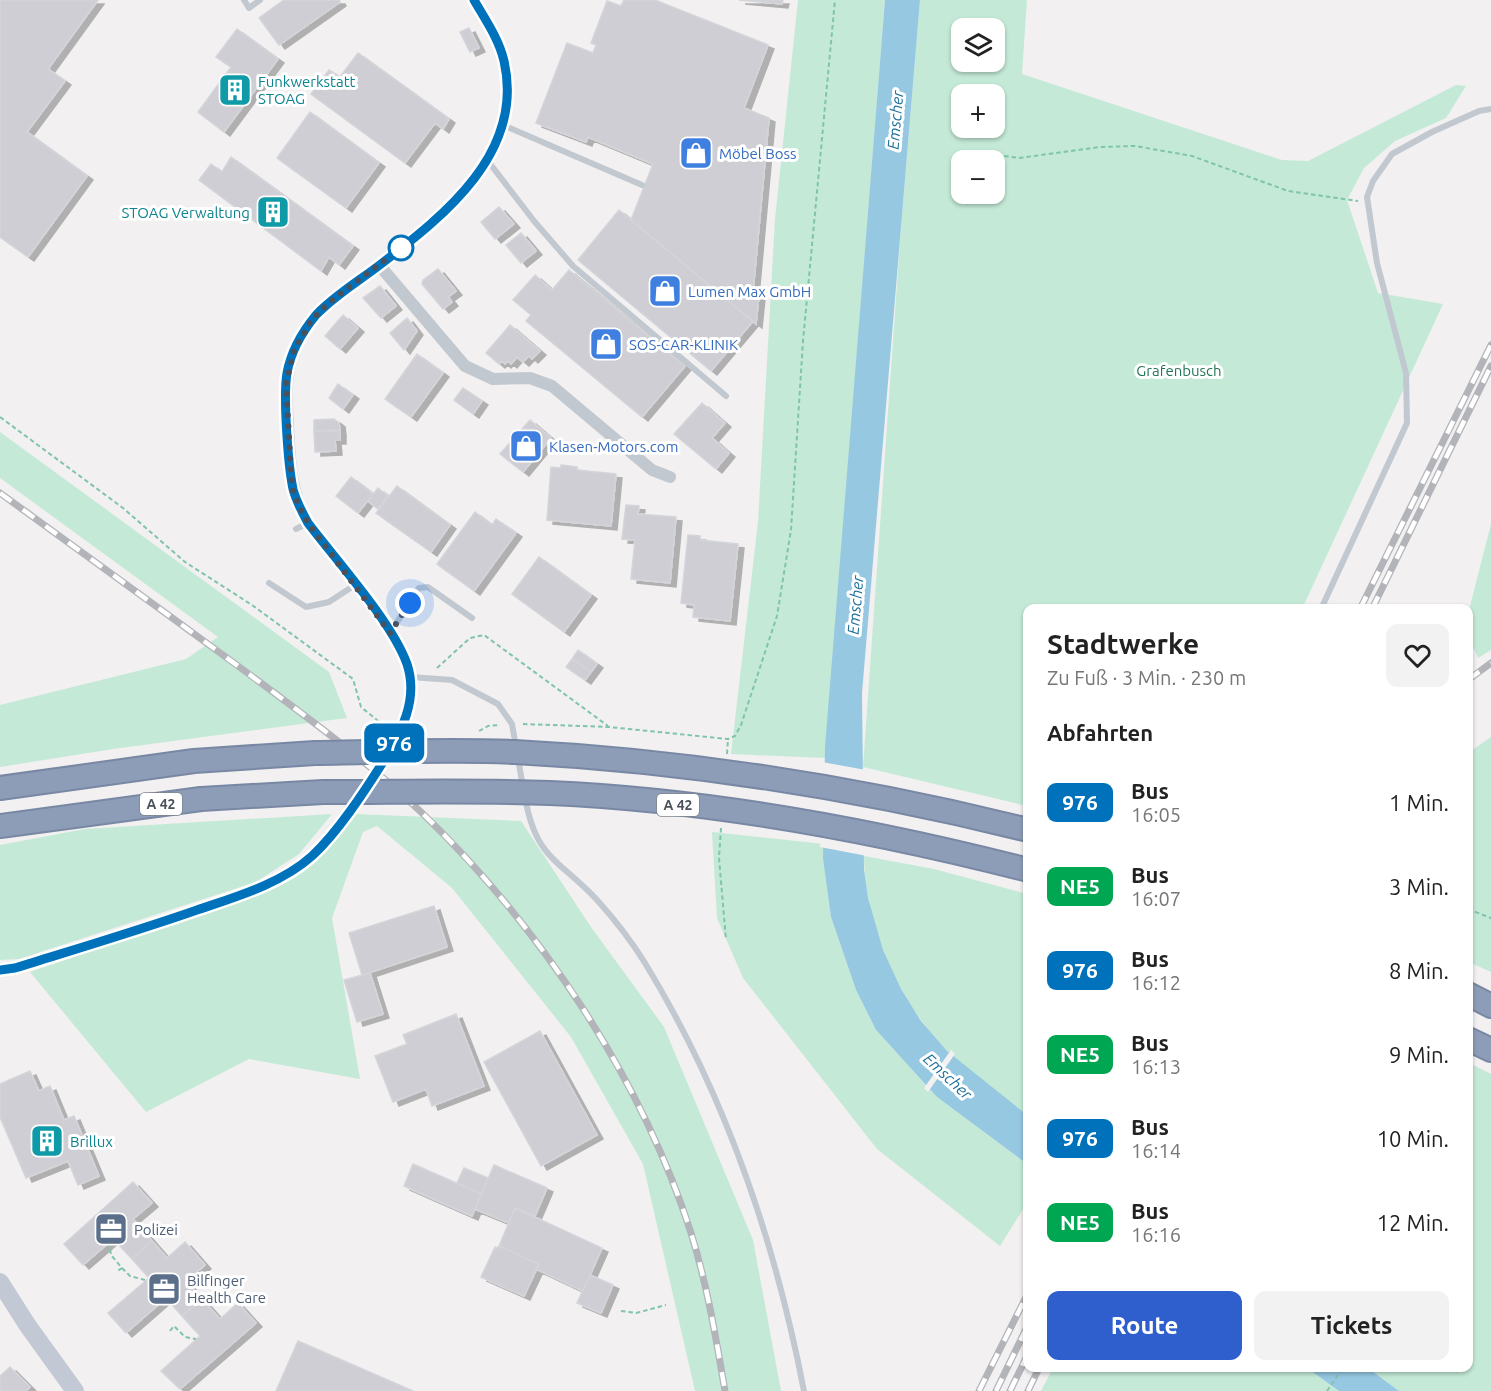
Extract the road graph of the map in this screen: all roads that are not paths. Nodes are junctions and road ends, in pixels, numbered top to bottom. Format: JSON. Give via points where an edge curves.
{"nodes":[{"id":1,"x":244,"y":0,"type":"edge"},
{"id":2,"x":260,"y":0,"type":"edge"},
{"id":3,"x":474,"y":0,"type":"edge"},
{"id":4,"x":1491,"y":109,"type":"edge"},
{"id":5,"x":503,"y":125,"type":"junction"},
{"id":6,"x":488,"y":161,"type":"junction"},
{"id":7,"x":642,"y":185,"type":"dead end"},
{"id":8,"x":380,"y":266,"type":"junction"},
{"id":9,"x":726,"y":396,"type":"dead end"},
{"id":10,"x":670,"y":477,"type":"dead end"},
{"id":11,"x":308,"y":523,"type":"junction"},
{"id":12,"x":296,"y":529,"type":"dead end"},
{"id":13,"x":269,"y":583,"type":"dead end"},
{"id":14,"x":355,"y":585,"type":"junction"},
{"id":15,"x":1323,"y":604,"type":"edge"},
{"id":16,"x":472,"y":618,"type":"dead end"},
{"id":17,"x":390,"y":633,"type":"junction"},
{"id":18,"x":409,"y":676,"type":"junction"},
{"id":19,"x":0,"y":788,"type":"edge"},
{"id":20,"x":0,"y":826,"type":"edge"},
{"id":21,"x":1023,"y":829,"type":"edge"},
{"id":22,"x":1023,"y":869,"type":"edge"},
{"id":23,"x":0,"y":970,"type":"edge"},
{"id":24,"x":1473,"y":997,"type":"edge"},
{"id":25,"x":1491,"y":1006,"type":"edge"},
{"id":26,"x":1473,"y":1041,"type":"edge"},
{"id":27,"x":1491,"y":1050,"type":"edge"},
{"id":28,"x":0,"y":1282,"type":"edge"},
{"id":29,"x":75,"y":1391,"type":"edge"},
{"id":30,"x":804,"y":1391,"type":"edge"}],
"edges":[{"from":1,"to":2,"type":"lane","via":[[249,8]]},
{"from":3,"to":5,"type":"street","via":[[504,60],[508,93]]},
{"from":4,"to":15,"type":"lane","via":[[1432,132],[1392,154],[1373,181],[1367,201],[1377,263],[1406,373],[1407,423]]},
{"from":5,"to":6,"type":"street"},
{"from":5,"to":7,"type":"lane"},
{"from":6,"to":8,"type":"street","via":[[471,185]]},
{"from":6,"to":9,"type":"lane","via":[[573,266]]},
{"from":8,"to":10,"type":"street","via":[[465,366],[494,379],[530,378],[552,386],[652,470]]},
{"from":8,"to":11,"type":"street","via":[[321,310],[302,333],[290,362],[286,402],[292,488]]},
{"from":11,"to":12,"type":"lane"},
{"from":11,"to":14,"type":"street"},
{"from":13,"to":14,"type":"lane","via":[[306,608],[329,602]]},
{"from":14,"to":17,"type":"street"},
{"from":16,"to":17,"type":"lane","via":[[428,588],[419,588]]},
{"from":17,"to":18,"type":"street"},
{"from":18,"to":23,"type":"street","via":[[410,706],[399,736],[320,848],[299,865],[218,902]]},
{"from":18,"to":30,"type":"lane","via":[[452,680],[498,704],[512,724],[530,824],[542,847],[598,901],[632,945],[692,1046],[730,1135],[777,1268]]},
{"from":19,"to":21,"type":"highway","bridge":true,"via":[[183,763],[315,753],[513,752],[713,769],[835,787]]},
{"from":20,"to":22,"type":"highway","number":"A 42","bridge":true,"via":[[201,799],[323,792],[551,793],[669,804],[887,837]]},
{"from":24,"to":25,"type":"highway"},
{"from":26,"to":27,"type":"highway"},
{"from":28,"to":29,"type":"street"}]}
